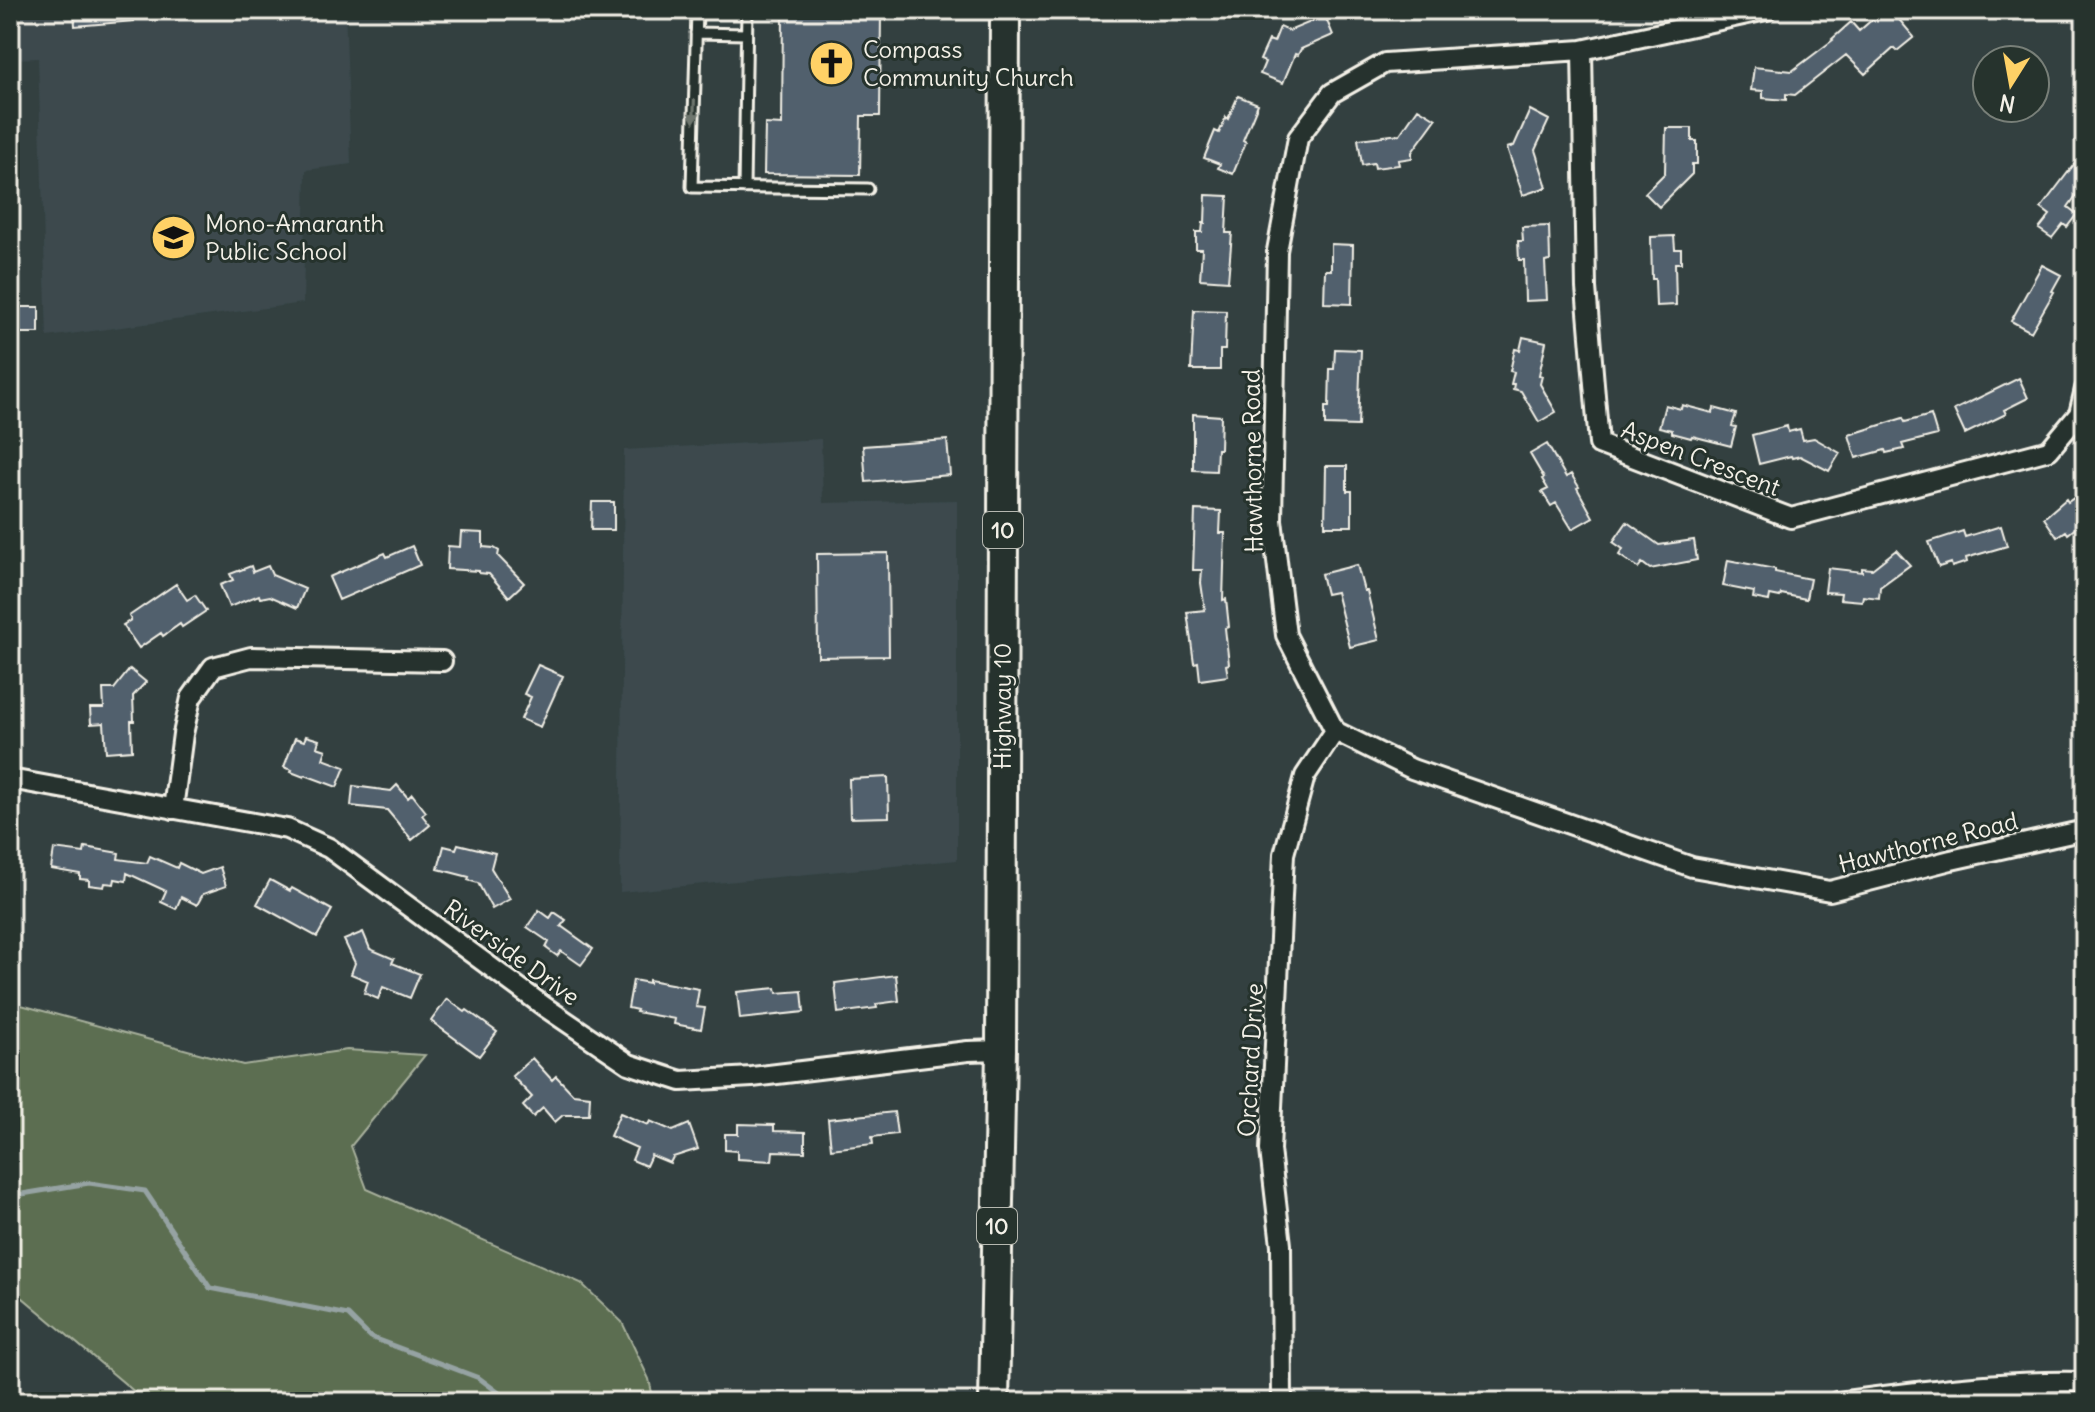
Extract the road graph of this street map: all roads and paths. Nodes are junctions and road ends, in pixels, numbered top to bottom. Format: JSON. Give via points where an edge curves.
{"nodes":[{"id":1,"x":697,"y":10,"type":"edge"},
{"id":2,"x":747,"y":10,"type":"edge"},
{"id":3,"x":1005,"y":10,"type":"edge"},
{"id":4,"x":1760,"y":11,"type":"edge"},
{"id":5,"x":696,"y":33,"type":"junction"},
{"id":6,"x":746,"y":34,"type":"junction"},
{"id":7,"x":1582,"y":50,"type":"junction"},
{"id":8,"x":744,"y":188,"type":"junction"},
{"id":9,"x":868,"y":189,"type":"dead end"},
{"id":10,"x":2085,"y":389,"type":"edge"},
{"id":11,"x":442,"y":661,"type":"dead end"},
{"id":12,"x":1335,"y":731,"type":"junction"},
{"id":13,"x":10,"y":779,"type":"edge"},
{"id":14,"x":173,"y":809,"type":"junction"},
{"id":15,"x":2085,"y":830,"type":"edge"},
{"id":16,"x":1001,"y":1050,"type":"junction"},
{"id":17,"x":2085,"y":1382,"type":"edge"},
{"id":18,"x":994,"y":1402,"type":"edge"},
{"id":19,"x":1282,"y":1402,"type":"edge"},
{"id":20,"x":1837,"y":1402,"type":"edge"}],
"edges":[{"from":1,"to":5,"type":"lane"},
{"from":2,"to":6,"type":"lane"},
{"from":3,"to":16,"type":"highway","name":"Highway 10","number":"10"},
{"from":4,"to":7,"type":"street","name":"Hawthorne Road"},
{"from":5,"to":6,"type":"lane"},
{"from":5,"to":8,"type":"lane","one_way":true,"via":[[692,187]]},
{"from":6,"to":8,"type":"lane"},
{"from":7,"to":10,"type":"street","name":"Aspen Crescent","via":[[1586,288],[1599,444],[1791,518],[2049,450],[2079,414]]},
{"from":7,"to":12,"type":"street","name":"Hawthorne Road","via":[[1385,63],[1332,93],[1298,138],[1277,251],[1272,520],[1286,635]]},
{"from":8,"to":9,"type":"lane"},
{"from":11,"to":14,"type":"street","via":[[251,657],[213,667],[191,698]]},
{"from":12,"to":15,"type":"street","name":"Hawthorne Road","via":[[1412,769],[1692,867],[1830,891]]},
{"from":12,"to":19,"type":"street","name":"Orchard Drive","via":[[1305,776],[1284,854],[1270,1150],[1281,1245]]},
{"from":13,"to":14,"type":"street","name":"Riverside Drive"},
{"from":14,"to":16,"type":"street","name":"Riverside Drive","via":[[287,829],[329,848],[629,1064],[681,1081]]},
{"from":16,"to":18,"type":"highway","name":"Highway 10","number":"10"},
{"from":17,"to":20,"type":"street","via":[[1982,1386]]}]}
